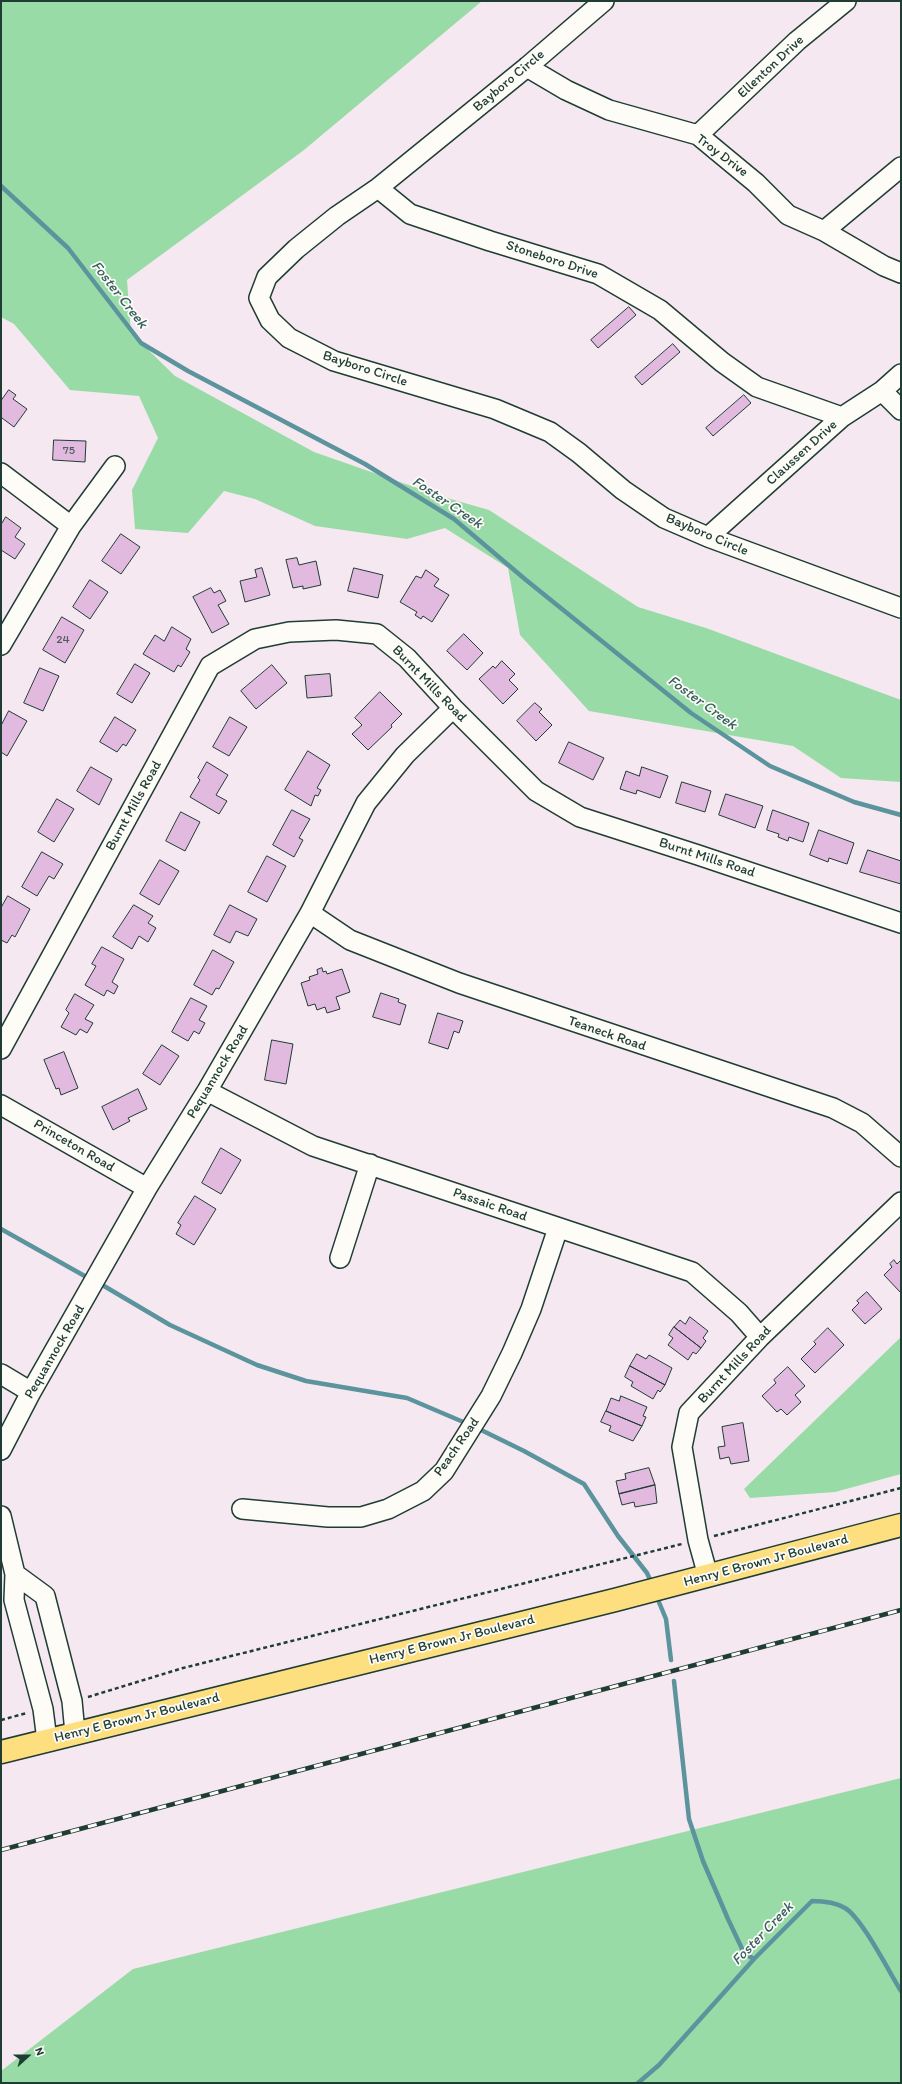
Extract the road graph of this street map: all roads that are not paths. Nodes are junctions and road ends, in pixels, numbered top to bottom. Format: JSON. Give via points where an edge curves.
{"nodes":[{"id":1,"x":604,"y":1,"type":"edge"},
{"id":2,"x":846,"y":1,"type":"edge"},
{"id":3,"x":527,"y":67,"type":"junction"},
{"id":4,"x":698,"y":135,"type":"junction"},
{"id":5,"x":901,"y":167,"type":"edge"},
{"id":6,"x":378,"y":188,"type":"junction"},
{"id":7,"x":824,"y":231,"type":"junction"},
{"id":8,"x":901,"y":273,"type":"edge"},
{"id":9,"x":901,"y":374,"type":"edge"},
{"id":10,"x":882,"y":390,"type":"junction"},
{"id":11,"x":901,"y":410,"type":"edge"},
{"id":12,"x":842,"y":418,"type":"junction"},
{"id":13,"x":115,"y":466,"type":"dead end"},
{"id":14,"x":1,"y":473,"type":"edge"},
{"id":15,"x":71,"y":526,"type":"junction"},
{"id":16,"x":708,"y":537,"type":"junction"},
{"id":17,"x":901,"y":608,"type":"edge"},
{"id":18,"x":1,"y":645,"type":"edge"},
{"id":19,"x":453,"y":708,"type":"junction"},
{"id":20,"x":310,"y":913,"type":"junction"},
{"id":21,"x":901,"y":924,"type":"edge"},
{"id":22,"x":1,"y":1049,"type":"edge"},
{"id":23,"x":207,"y":1091,"type":"junction"},
{"id":24,"x":1,"y":1104,"type":"edge"},
{"id":25,"x":901,"y":1156,"type":"edge"},
{"id":26,"x":370,"y":1164,"type":"junction"},
{"id":27,"x":147,"y":1188,"type":"junction"},
{"id":28,"x":901,"y":1202,"type":"edge"},
{"id":29,"x":558,"y":1228,"type":"junction"},
{"id":30,"x":340,"y":1258,"type":"dead end"},
{"id":31,"x":760,"y":1337,"type":"junction"},
{"id":32,"x":1,"y":1374,"type":"edge"},
{"id":33,"x":31,"y":1392,"type":"junction"},
{"id":34,"x":1,"y":1450,"type":"edge"},
{"id":35,"x":242,"y":1509,"type":"dead end"},
{"id":36,"x":1,"y":1516,"type":"edge"},
{"id":37,"x":901,"y":1525,"type":"edge"},
{"id":38,"x":708,"y":1576,"type":"junction"},
{"id":39,"x":8,"y":1578,"type":"edge"},
{"id":40,"x":75,"y":1734,"type":"junction"},
{"id":41,"x":47,"y":1740,"type":"junction"},
{"id":42,"x":1,"y":1752,"type":"edge"}],
"edges":[{"from":1,"to":3,"type":"street","name":"Bayboro Circle"},
{"from":2,"to":4,"type":"street","name":"Ellenton Drive","via":[[797,41]]},
{"from":3,"to":4,"type":"street","name":"Troy Drive","via":[[566,90],[609,110]]},
{"from":3,"to":6,"type":"street","name":"Bayboro Circle"},
{"from":4,"to":7,"type":"street","name":"Troy Drive","via":[[756,183],[788,214]]},
{"from":5,"to":7,"type":"street"},
{"from":6,"to":12,"type":"street","name":"Stoneboro Drive","via":[[410,214],[598,274],[660,310],[722,362],[757,387]]},
{"from":6,"to":16,"type":"street","name":"Bayboro Circle","via":[[337,216],[267,277],[259,298],[270,320],[289,338],[334,361],[495,409],[550,432],[664,518]]},
{"from":7,"to":8,"type":"street","name":"Troy Drive"},
{"from":9,"to":10,"type":"street","name":"Claussen Drive"},
{"from":10,"to":11,"type":"street"},
{"from":10,"to":12,"type":"street","name":"Claussen Drive"},
{"from":12,"to":16,"type":"street","name":"Claussen Drive"},
{"from":13,"to":15,"type":"street"},
{"from":14,"to":15,"type":"street"},
{"from":15,"to":18,"type":"street"},
{"from":16,"to":17,"type":"street","name":"Bayboro Circle"},
{"from":19,"to":20,"type":"street","name":"Pequannock Road","via":[[405,755],[366,803]]},
{"from":19,"to":21,"type":"street","name":"Burnt Mills Road","via":[[536,791],[580,818]]},
{"from":19,"to":22,"type":"street","name":"Burnt Mills Road","via":[[407,658],[377,634],[336,630],[289,632],[255,639],[210,666]]},
{"from":20,"to":23,"type":"street","name":"Pequannock Road"},
{"from":20,"to":25,"type":"street","name":"Teaneck Road","via":[[350,940],[459,983],[833,1108],[862,1123]]},
{"from":23,"to":26,"type":"street","name":"Passaic Road","via":[[313,1146]]},
{"from":23,"to":27,"type":"street","name":"Pequannock Road"},
{"from":24,"to":27,"type":"street","name":"Princeton Road"},
{"from":26,"to":29,"type":"street","name":"Passaic Road"},
{"from":26,"to":30,"type":"street"},
{"from":27,"to":33,"type":"street","name":"Pequannock Road"},
{"from":28,"to":31,"type":"street","name":"Burnt Mills Road"},
{"from":29,"to":31,"type":"street","name":"Passaic Road","via":[[692,1272],[739,1313]]},
{"from":29,"to":35,"type":"street","name":"Peach Road","via":[[531,1309],[491,1396],[444,1471],[423,1491],[388,1509],[362,1517],[328,1518]]},
{"from":31,"to":38,"type":"street","name":"Burnt Mills Road","via":[[690,1413],[682,1447],[698,1540]]},
{"from":32,"to":33,"type":"street"},
{"from":33,"to":34,"type":"street","name":"Pequannock Road"},
{"from":36,"to":39,"type":"street"},
{"from":37,"to":38,"type":"main road","name":"Henry E Brown Jr Boulevard"},
{"from":38,"to":40,"type":"main road","name":"Henry E Brown Jr Boulevard"},
{"from":39,"to":40,"type":"street","via":[[45,1596],[72,1701]]},
{"from":39,"to":41,"type":"street","via":[[43,1709]]},
{"from":40,"to":41,"type":"main road","name":"Henry E Brown Jr Boulevard"},
{"from":41,"to":42,"type":"main road","name":"Henry E Brown Jr Boulevard"}]}
